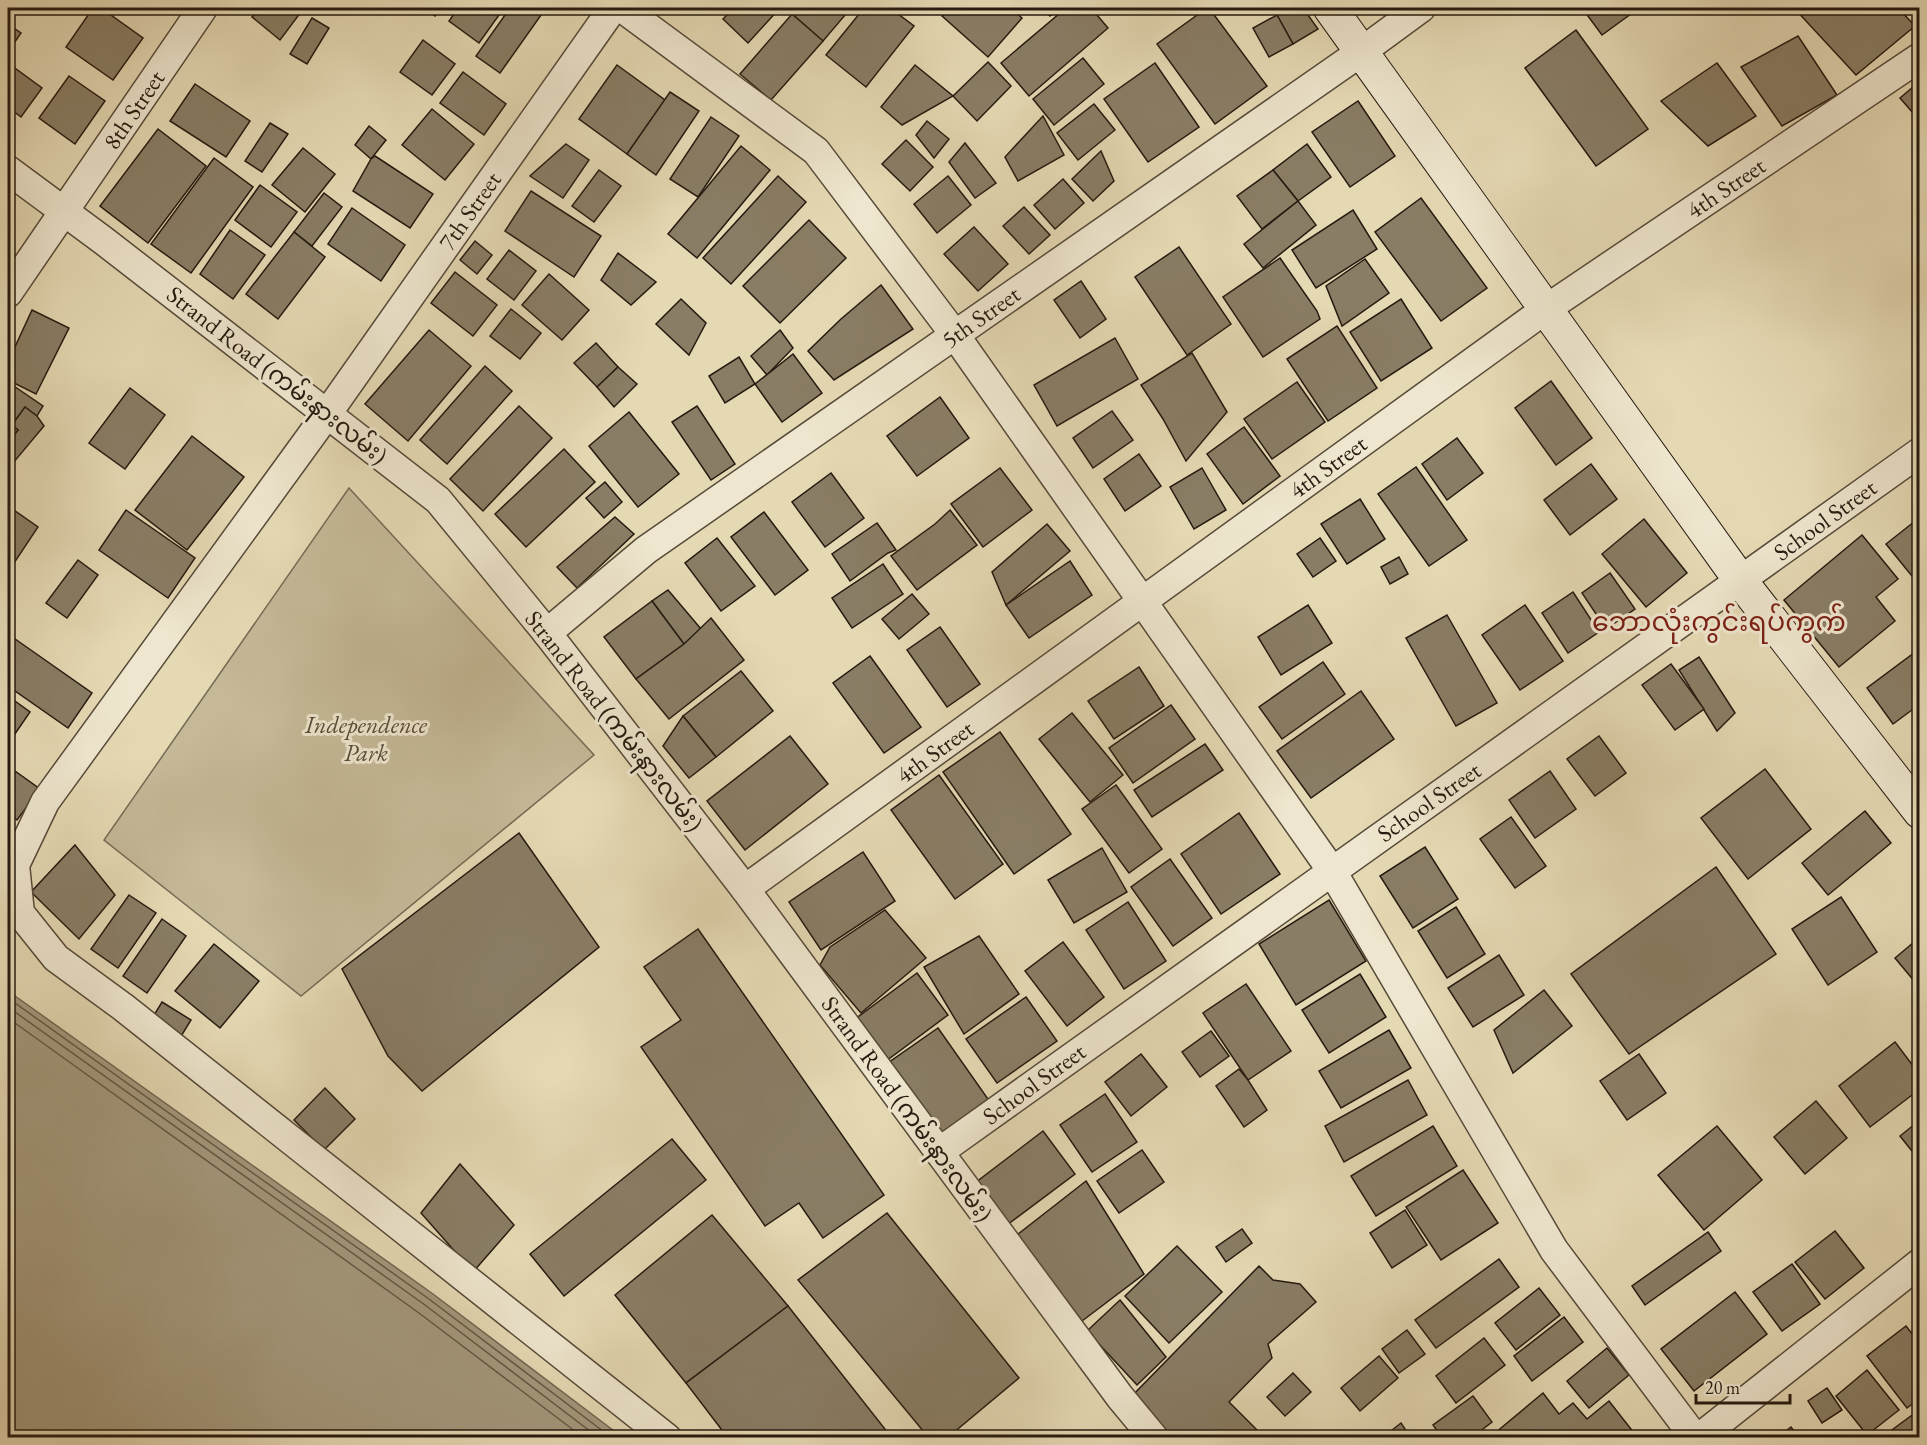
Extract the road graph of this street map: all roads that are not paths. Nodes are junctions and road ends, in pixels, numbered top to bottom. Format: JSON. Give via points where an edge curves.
{"nodes":[{"id":1,"x":203,"y":8,"type":"edge"},
{"id":2,"x":613,"y":8,"type":"edge"},
{"id":3,"x":622,"y":8,"type":"edge"},
{"id":4,"x":1330,"y":8,"type":"edge"},
{"id":5,"x":1421,"y":8,"type":"edge"},
{"id":6,"x":1361,"y":52,"type":"junction"},
{"id":7,"x":1920,"y":57,"type":"edge"},
{"id":8,"x":8,"y":170,"type":"edge"},
{"id":9,"x":64,"y":212,"type":"junction"},
{"id":10,"x":8,"y":293,"type":"edge"},
{"id":11,"x":1546,"y":309,"type":"junction"},
{"id":12,"x":955,"y":335,"type":"junction"},
{"id":13,"x":327,"y":414,"type":"junction"},
{"id":14,"x":1920,"y":452,"type":"edge"},
{"id":15,"x":1740,"y":580,"type":"junction"},
{"id":16,"x":1142,"y":602,"type":"junction"},
{"id":17,"x":547,"y":633,"type":"junction"},
{"id":18,"x":1920,"y":812,"type":"edge"},
{"id":19,"x":1332,"y":872,"type":"junction"},
{"id":20,"x":745,"y":889,"type":"junction"},
{"id":21,"x":939,"y":1152,"type":"junction"},
{"id":22,"x":1920,"y":1263,"type":"edge"},
{"id":23,"x":667,"y":1437,"type":"edge"},
{"id":24,"x":1154,"y":1437,"type":"edge"},
{"id":25,"x":1697,"y":1437,"type":"edge"}],
"edges":[{"from":1,"to":9,"type":"street","name":"8th Street"},
{"from":2,"to":13,"type":"street","name":"7th Street"},
{"from":3,"to":12,"type":"street","via":[[816,151]]},
{"from":4,"to":6,"type":"main road"},
{"from":5,"to":6,"type":"street","name":"5th Street"},
{"from":6,"to":11,"type":"main road"},
{"from":6,"to":12,"type":"street","name":"5th Street"},
{"from":7,"to":11,"type":"street","name":"4th Street"},
{"from":8,"to":9,"type":"street","name":"Strand Road (ကမ်းနားလမ်း)"},
{"from":9,"to":10,"type":"street","name":"8th Street"},
{"from":9,"to":13,"type":"street","name":"Strand Road (ကမ်းနားလမ်း)"},
{"from":11,"to":15,"type":"main road"},
{"from":11,"to":16,"type":"street","name":"4th Street"},
{"from":12,"to":16,"type":"street"},
{"from":12,"to":17,"type":"street","name":"5th Street","via":[[646,550]]},
{"from":13,"to":17,"type":"street","name":"Strand Road (ကမ်းနားလမ်း)","via":[[438,500]]},
{"from":13,"to":23,"type":"street","name":"7th Street","via":[[45,802],[15,865],[20,913],[56,958],[123,1006]]},
{"from":14,"to":15,"type":"street","name":"School Street"},
{"from":15,"to":18,"type":"main road"},
{"from":15,"to":19,"type":"street","name":"School Street"},
{"from":16,"to":19,"type":"street"},
{"from":16,"to":20,"type":"street","name":"4th Street"},
{"from":17,"to":20,"type":"street","name":"Strand Road (ကမ်းနားလမ်း)"},
{"from":19,"to":21,"type":"street","name":"School Street"},
{"from":19,"to":25,"type":"street","via":[[1554,1250]]},
{"from":20,"to":21,"type":"street","name":"Strand Road (ကမ်းနားလမ်း)"},
{"from":21,"to":24,"type":"street","name":"Strand Road (ကမ်းနားလမ်း)","via":[[1120,1398]]},
{"from":22,"to":25,"type":"street"}]}
